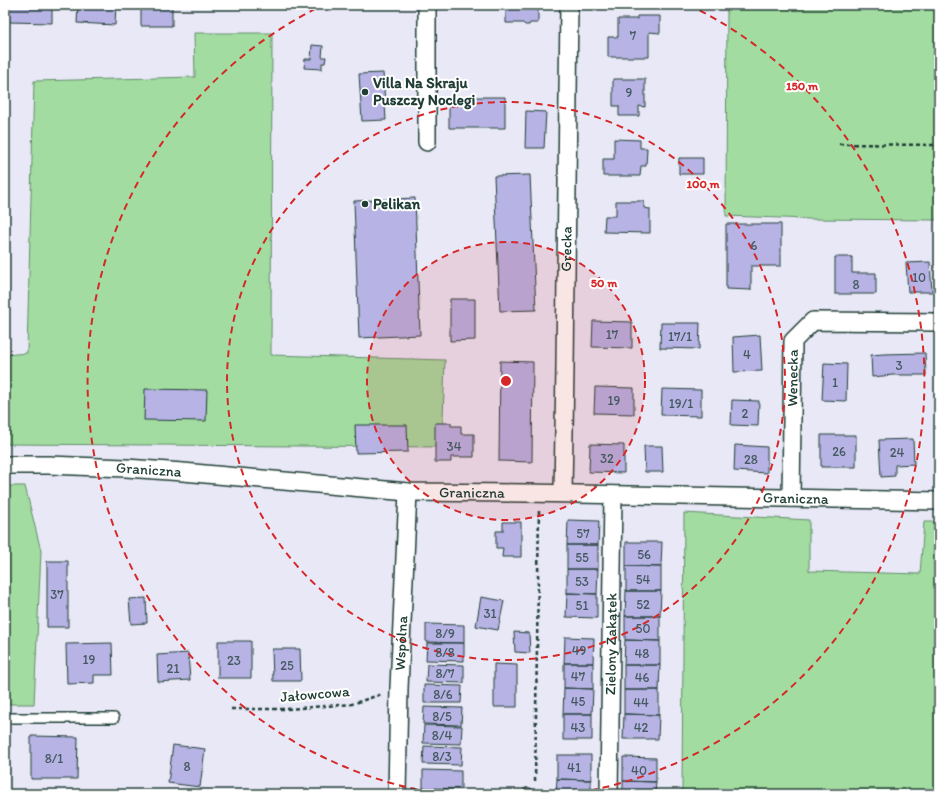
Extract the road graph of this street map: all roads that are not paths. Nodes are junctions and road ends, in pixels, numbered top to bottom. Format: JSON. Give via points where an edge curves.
{"nodes":[{"id":1,"x":427,"y":5,"type":"edge"},
{"id":2,"x":569,"y":5,"type":"edge"},
{"id":3,"x":427,"y":142,"type":"dead end"},
{"id":4,"x":939,"y":322,"type":"edge"},
{"id":5,"x":5,"y":465,"type":"edge"},
{"id":6,"x":408,"y":492,"type":"junction"},
{"id":7,"x":563,"y":494,"type":"junction"},
{"id":8,"x":613,"y":495,"type":"junction"},
{"id":9,"x":791,"y":498,"type":"junction"},
{"id":10,"x":939,"y":501,"type":"edge"},
{"id":11,"x":5,"y":718,"type":"edge"},
{"id":12,"x":114,"y":718,"type":"dead end"},
{"id":13,"x":397,"y":794,"type":"edge"},
{"id":14,"x":609,"y":794,"type":"edge"}],
"edges":[{"from":1,"to":3,"type":"street"},
{"from":2,"to":7,"type":"street","name":"Grecka"},
{"from":4,"to":9,"type":"street","name":"Wenecka","via":[[813,321],[793,341]]},
{"from":5,"to":6,"type":"street","name":"Graniczna","via":[[126,468]]},
{"from":6,"to":7,"type":"street","name":"Graniczna"},
{"from":6,"to":13,"type":"street","name":"Wspólna"},
{"from":7,"to":8,"type":"street","name":"Graniczna"},
{"from":8,"to":9,"type":"street","name":"Graniczna"},
{"from":8,"to":14,"type":"street","name":"Zielony Zakątek"},
{"from":9,"to":10,"type":"street","name":"Graniczna"},
{"from":11,"to":12,"type":"lane"}]}
